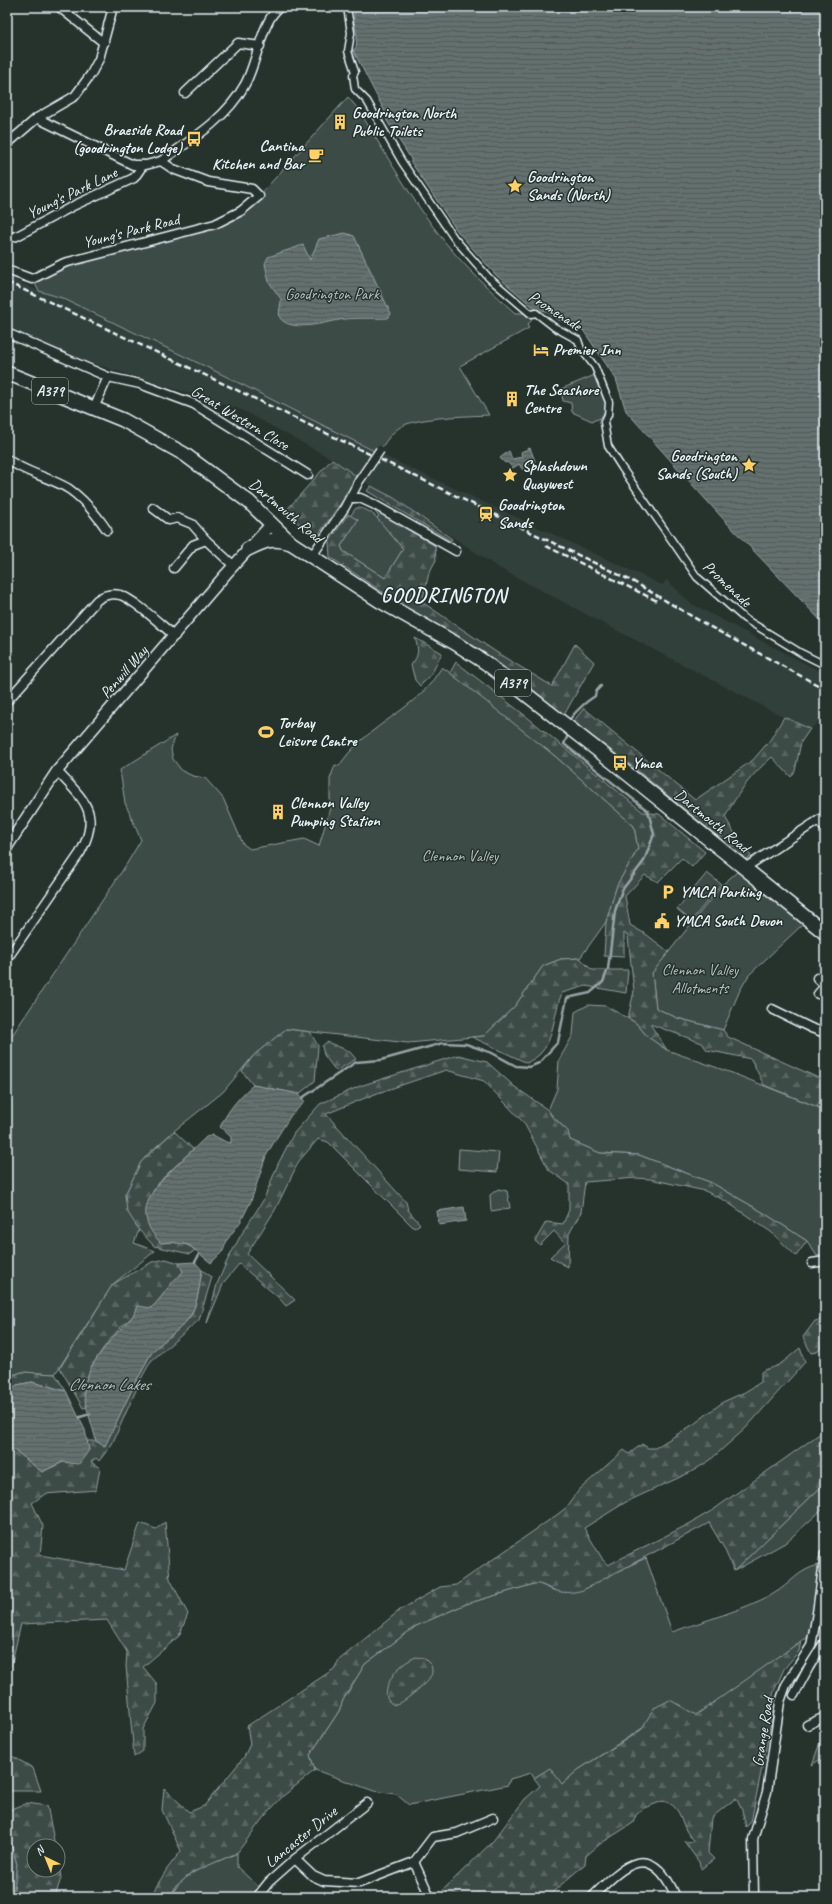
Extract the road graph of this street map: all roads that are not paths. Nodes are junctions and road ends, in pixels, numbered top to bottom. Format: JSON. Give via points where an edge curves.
{"nodes":[{"id":1,"x":59,"y":7,"type":"edge"},
{"id":2,"x":112,"y":7,"type":"edge"},
{"id":3,"x":280,"y":7,"type":"edge"},
{"id":4,"x":347,"y":7,"type":"edge"},
{"id":5,"x":104,"y":43,"type":"junction"},
{"id":6,"x":260,"y":46,"type":"junction"},
{"id":7,"x":185,"y":93,"type":"dead end"},
{"id":8,"x":38,"y":118,"type":"junction"},
{"id":9,"x":7,"y":144,"type":"edge"},
{"id":10,"x":161,"y":161,"type":"junction"},
{"id":11,"x":143,"y":165,"type":"junction"},
{"id":12,"x":7,"y":238,"type":"edge"},
{"id":13,"x":7,"y":270,"type":"edge"},
{"id":14,"x":7,"y":333,"type":"edge"},
{"id":15,"x":7,"y":373,"type":"edge"},
{"id":16,"x":108,"y":378,"type":"junction"},
{"id":17,"x":94,"y":408,"type":"junction"},
{"id":18,"x":380,"y":450,"type":"dead end"},
{"id":19,"x":7,"y":459,"type":"edge"},
{"id":20,"x":308,"y":475,"type":"dead end"},
{"id":21,"x":351,"y":498,"type":"junction"},
{"id":22,"x":153,"y":508,"type":"dead end"},
{"id":23,"x":272,"y":523,"type":"junction"},
{"id":24,"x":107,"y":530,"type":"dead end"},
{"id":25,"x":206,"y":540,"type":"junction"},
{"id":26,"x":291,"y":543,"type":"junction"},
{"id":27,"x":248,"y":549,"type":"junction"},
{"id":28,"x":456,"y":551,"type":"dead end"},
{"id":29,"x":312,"y":556,"type":"junction"},
{"id":30,"x":234,"y":566,"type":"junction"},
{"id":31,"x":174,"y":568,"type":"dead end"},
{"id":32,"x":174,"y":636,"type":"junction"},
{"id":33,"x":825,"y":665,"type":"edge"},
{"id":34,"x":7,"y":701,"type":"edge"},
{"id":35,"x":57,"y":771,"type":"junction"},
{"id":36,"x":825,"y":816,"type":"edge"},
{"id":37,"x":818,"y":821,"type":"junction"},
{"id":38,"x":825,"y":828,"type":"edge"},
{"id":39,"x":7,"y":847,"type":"edge"},
{"id":40,"x":744,"y":868,"type":"junction"},
{"id":41,"x":825,"y":933,"type":"edge"},
{"id":42,"x":7,"y":959,"type":"edge"},
{"id":43,"x":817,"y":978,"type":"dead end"},
{"id":44,"x":825,"y":985,"type":"edge"},
{"id":45,"x":818,"y":994,"type":"dead end"},
{"id":46,"x":772,"y":1009,"type":"dead end"},
{"id":47,"x":825,"y":1033,"type":"edge"},
{"id":48,"x":825,"y":1261,"type":"edge"},
{"id":49,"x":812,"y":1264,"type":"dead end"},
{"id":50,"x":825,"y":1553,"type":"edge"},
{"id":51,"x":825,"y":1642,"type":"edge"},
{"id":52,"x":794,"y":1695,"type":"dead end"},
{"id":53,"x":825,"y":1717,"type":"edge"},
{"id":54,"x":807,"y":1725,"type":"dead end"},
{"id":55,"x":367,"y":1803,"type":"dead end"},
{"id":56,"x":493,"y":1818,"type":"dead end"},
{"id":57,"x":295,"y":1859,"type":"junction"},
{"id":58,"x":414,"y":1862,"type":"junction"},
{"id":59,"x":257,"y":1897,"type":"edge"},
{"id":60,"x":430,"y":1897,"type":"edge"},
{"id":61,"x":592,"y":1897,"type":"edge"},
{"id":62,"x":676,"y":1897,"type":"edge"},
{"id":63,"x":754,"y":1897,"type":"edge"}],
"edges":[{"from":1,"to":5,"type":"street"},
{"from":2,"to":5,"type":"street"},
{"from":3,"to":6,"type":"street","via":[[273,12]]},
{"from":4,"to":33,"type":"street","name":"Promenade","via":[[351,32],[348,51],[356,72],[352,75],[355,89],[367,101],[402,162],[454,238],[489,278],[531,314],[536,313],[554,327],[578,340],[581,349],[595,367],[609,402],[610,407],[604,422],[608,446],[697,577],[745,619]]},
{"from":5,"to":8,"type":"street","via":[[91,74],[75,96]]},
{"from":6,"to":7,"type":"street","via":[[238,42]]},
{"from":6,"to":10,"type":"street","via":[[244,86],[226,111],[194,139]]},
{"from":8,"to":9,"type":"street"},
{"from":8,"to":11,"type":"street","via":[[133,165]]},
{"from":10,"to":11,"type":"street"},
{"from":10,"to":13,"type":"street","name":"Young's Park Road","via":[[173,169],[208,182],[252,189],[259,196],[241,211],[215,224],[64,263],[32,279]]},
{"from":11,"to":12,"type":"street","name":"Young's Park Lane","via":[[134,178],[75,205],[17,236]]},
{"from":14,"to":16,"type":"street","name":"Great Western Close"},
{"from":15,"to":17,"type":"main road","name":"Dartmouth Road","number":"A379"},
{"from":16,"to":17,"type":"street"},
{"from":16,"to":20,"type":"street","name":"Great Western Close","via":[[140,384],[194,404]]},
{"from":17,"to":23,"type":"main road","name":"Dartmouth Road","number":"A379","via":[[124,420],[184,454],[249,502]]},
{"from":18,"to":21,"type":"street","bridge":true},
{"from":19,"to":24,"type":"street","via":[[68,489],[90,507]]},
{"from":21,"to":28,"type":"street","via":[[360,498],[373,504]]},
{"from":21,"to":29,"type":"street"},
{"from":22,"to":25,"type":"street","via":[[169,520],[177,518],[192,524]]},
{"from":23,"to":26,"type":"main road","name":"Dartmouth Road","number":"A379"},
{"from":23,"to":27,"type":"street","name":"Penwill Way"},
{"from":25,"to":30,"type":"street"},
{"from":25,"to":31,"type":"street","via":[[193,544]]},
{"from":26,"to":27,"type":"main road","number":"A379","via":[[280,539],[266,541]]},
{"from":26,"to":29,"type":"main road","name":"Dartmouth Road","number":"A379"},
{"from":27,"to":30,"type":"street","name":"Penwill Way"},
{"from":29,"to":40,"type":"main road","name":"Dartmouth Road","number":"A379","via":[[380,601],[486,663]]},
{"from":30,"to":32,"type":"street","name":"Penwill Way"},
{"from":32,"to":34,"type":"street","via":[[128,598],[104,595]]},
{"from":32,"to":35,"type":"street","name":"Penwill Way"},
{"from":35,"to":39,"type":"street","name":"Penwill Way"},
{"from":35,"to":42,"type":"street","via":[[82,797],[90,822],[88,838]]},
{"from":36,"to":37,"type":"street"},
{"from":37,"to":38,"type":"street"},
{"from":37,"to":40,"type":"street"},
{"from":40,"to":41,"type":"main road","name":"Dartmouth Road","number":"A379"},
{"from":43,"to":44,"type":"street"},
{"from":44,"to":45,"type":"street"},
{"from":46,"to":47,"type":"street"},
{"from":48,"to":49,"type":"street"},
{"from":50,"to":63,"type":"street","name":"Grange Road","via":[[811,1646],[786,1685],[780,1702],[768,1792],[753,1839]]},
{"from":51,"to":52,"type":"street"},
{"from":53,"to":54,"type":"street"},
{"from":55,"to":57,"type":"street","name":"Lancaster Drive"},
{"from":56,"to":58,"type":"street","via":[[457,1833],[433,1837]]},
{"from":57,"to":58,"type":"street","via":[[313,1876],[324,1881],[359,1883]]},
{"from":57,"to":59,"type":"street","name":"Lancaster Drive","via":[[269,1882]]},
{"from":58,"to":60,"type":"street"},
{"from":61,"to":62,"type":"street","via":[[618,1871],[640,1863],[650,1864],[661,1870],[669,1880]]}]}
